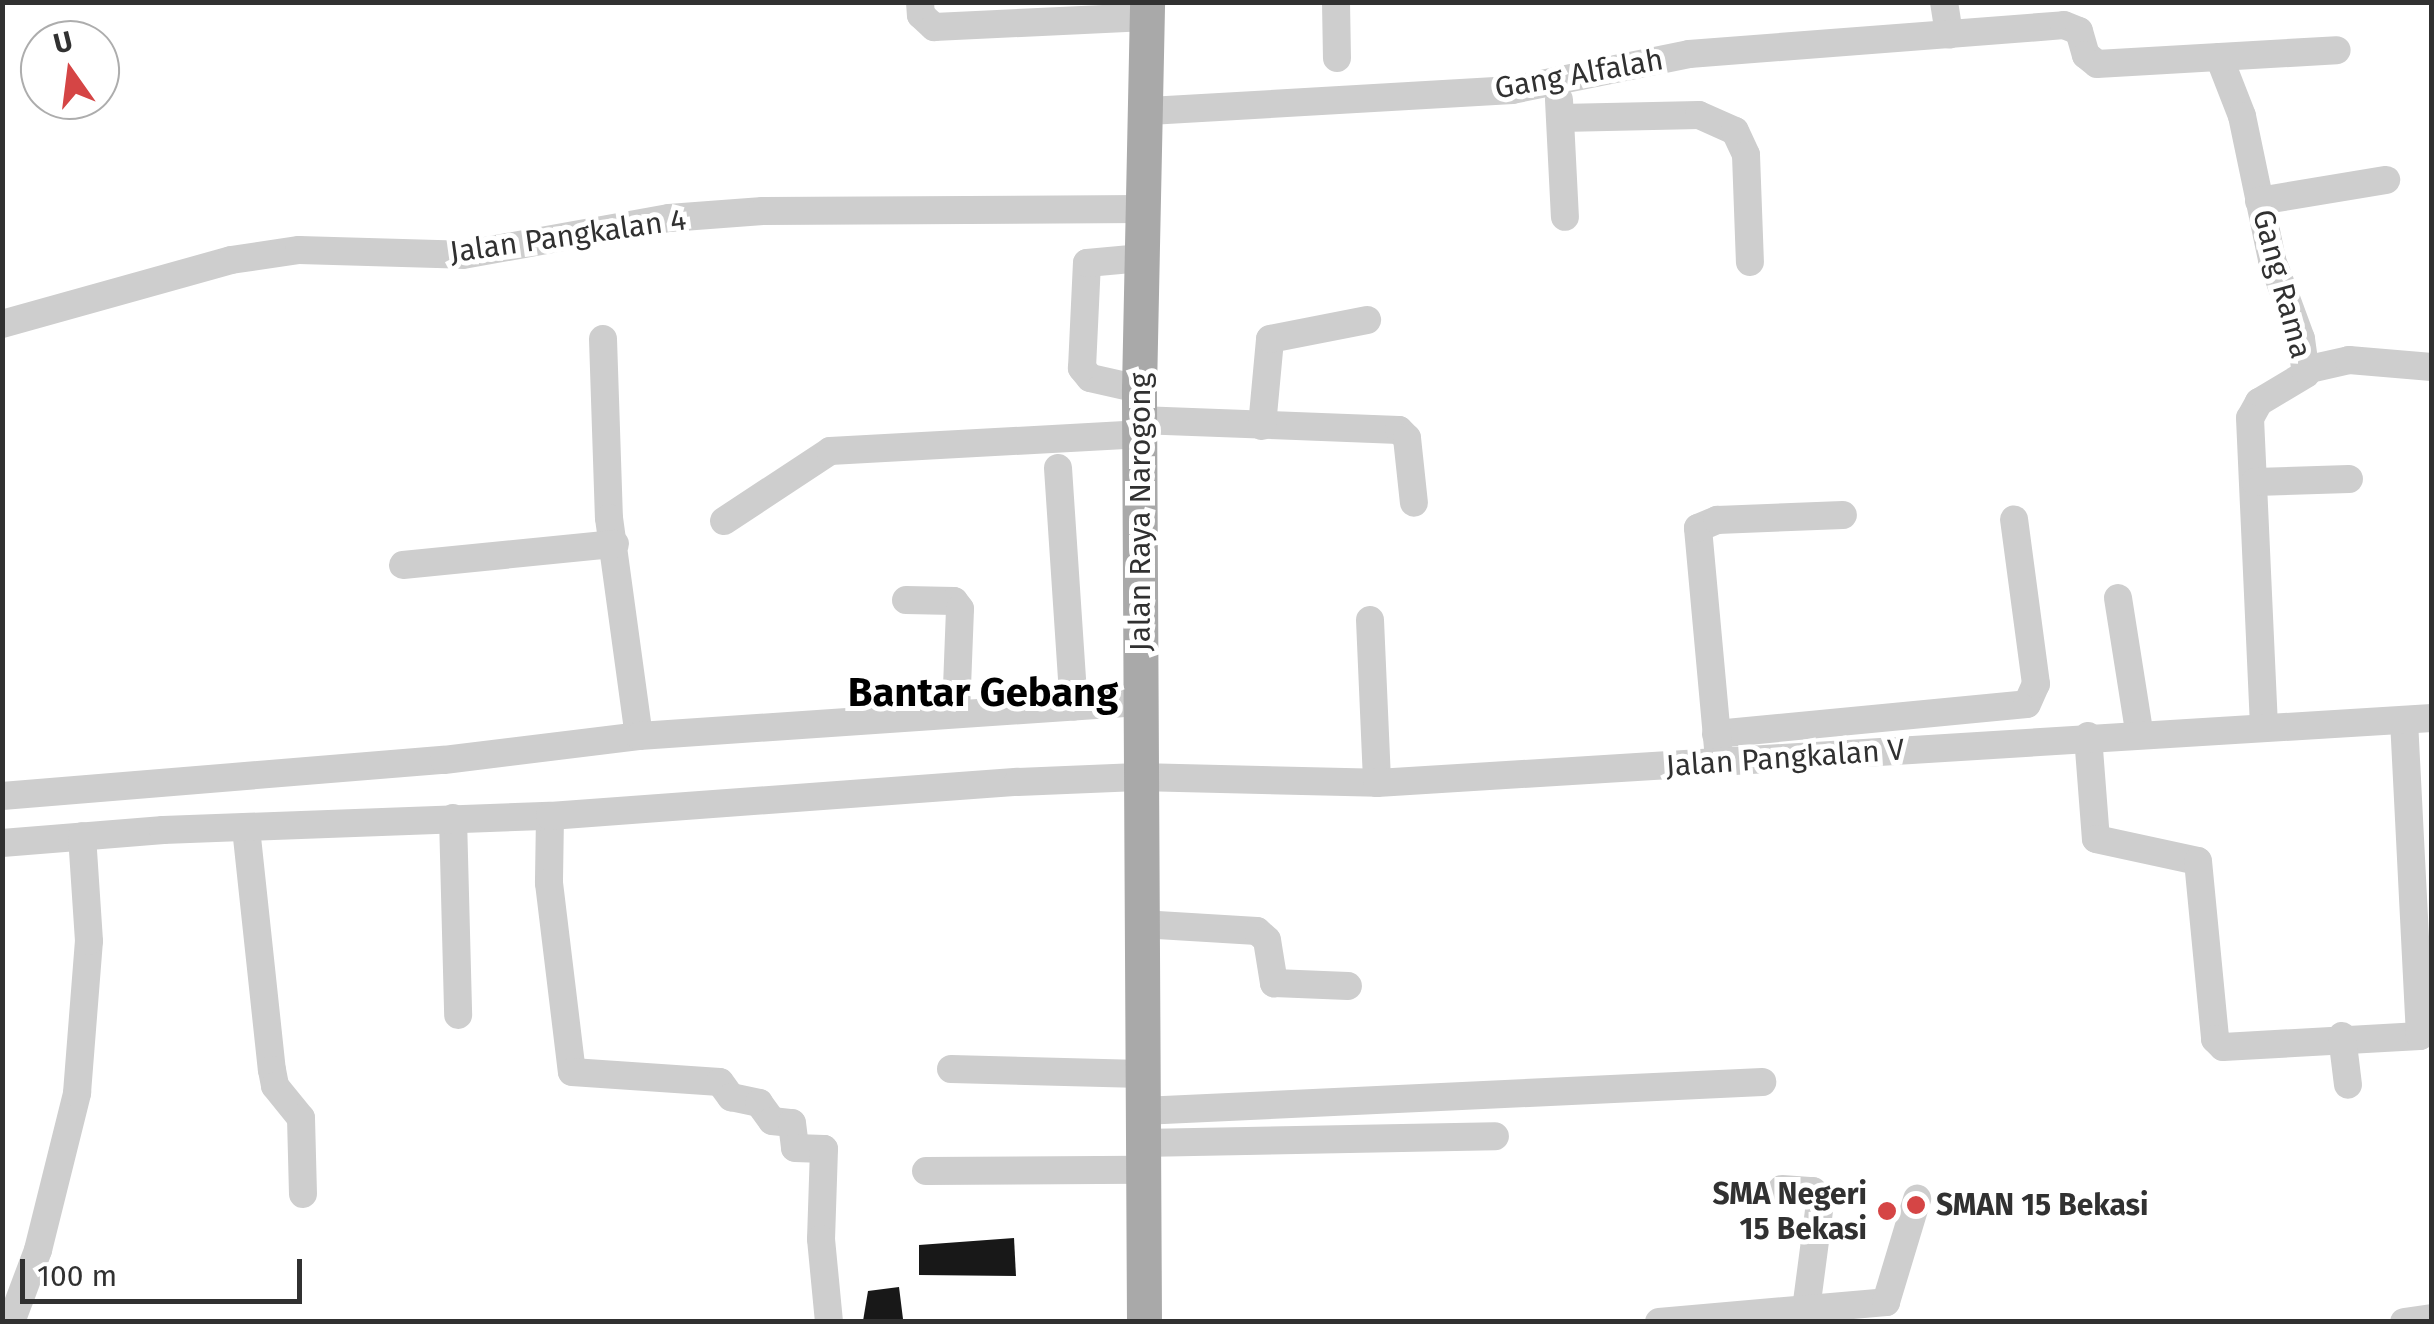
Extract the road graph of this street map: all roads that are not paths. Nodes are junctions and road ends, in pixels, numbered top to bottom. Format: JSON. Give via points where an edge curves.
{"nodes":[{"id":1,"x":920,"y":2,"type":"edge"},
{"id":2,"x":1336,"y":2,"type":"edge"},
{"id":3,"x":1944,"y":2,"type":"edge"},
{"id":4,"x":1147,"y":10,"type":"edge"},
{"id":5,"x":1949,"y":35,"type":"junction"},
{"id":6,"x":2337,"y":50,"type":"dead end"},
{"id":7,"x":2219,"y":57,"type":"junction"},
{"id":8,"x":1337,"y":58,"type":"dead end"},
{"id":9,"x":1558,"y":84,"type":"junction"},
{"id":10,"x":1149,"y":111,"type":"junction"},
{"id":11,"x":1561,"y":118,"type":"junction"},
{"id":12,"x":2386,"y":180,"type":"dead end"},
{"id":13,"x":2259,"y":201,"type":"junction"},
{"id":14,"x":1143,"y":209,"type":"junction"},
{"id":15,"x":1565,"y":217,"type":"dead end"},
{"id":16,"x":1142,"y":258,"type":"junction"},
{"id":17,"x":1750,"y":262,"type":"dead end"},
{"id":18,"x":1368,"y":320,"type":"dead end"},
{"id":19,"x":2,"y":324,"type":"edge"},
{"id":20,"x":604,"y":339,"type":"dead end"},
{"id":21,"x":2432,"y":367,"type":"edge"},
{"id":22,"x":2306,"y":370,"type":"junction"},
{"id":23,"x":1139,"y":415,"type":"junction"},
{"id":24,"x":1262,"y":426,"type":"junction"},
{"id":25,"x":1058,"y":468,"type":"dead end"},
{"id":26,"x":2349,"y":479,"type":"dead end"},
{"id":27,"x":2255,"y":482,"type":"junction"},
{"id":28,"x":1414,"y":503,"type":"dead end"},
{"id":29,"x":1843,"y":515,"type":"dead end"},
{"id":30,"x":2014,"y":518,"type":"dead end"},
{"id":31,"x":724,"y":522,"type":"dead end"},
{"id":32,"x":615,"y":544,"type":"junction"},
{"id":33,"x":403,"y":566,"type":"dead end"},
{"id":34,"x":2118,"y":598,"type":"dead end"},
{"id":35,"x":906,"y":600,"type":"dead end"},
{"id":36,"x":1370,"y":620,"type":"dead end"},
{"id":37,"x":1140,"y":702,"type":"junction"},
{"id":38,"x":1074,"y":706,"type":"junction"},
{"id":39,"x":956,"y":711,"type":"junction"},
{"id":40,"x":2418,"y":719,"type":"edge"},
{"id":41,"x":2264,"y":726,"type":"junction"},
{"id":42,"x":2139,"y":731,"type":"junction"},
{"id":43,"x":1716,"y":734,"type":"junction"},
{"id":44,"x":639,"y":736,"type":"junction"},
{"id":45,"x":2088,"y":736,"type":"junction"},
{"id":46,"x":1720,"y":763,"type":"junction"},
{"id":47,"x":1138,"y":777,"type":"junction"},
{"id":48,"x":1377,"y":783,"type":"junction"},
{"id":49,"x":2,"y":796,"type":"edge"},
{"id":50,"x":550,"y":816,"type":"junction"},
{"id":51,"x":452,"y":818,"type":"junction"},
{"id":52,"x":246,"y":828,"type":"junction"},
{"id":53,"x":82,"y":836,"type":"junction"},
{"id":54,"x":2,"y":843,"type":"edge"},
{"id":55,"x":1141,"y":924,"type":"junction"},
{"id":56,"x":1348,"y":986,"type":"dead end"},
{"id":57,"x":458,"y":1015,"type":"dead end"},
{"id":58,"x":2342,"y":1036,"type":"junction"},
{"id":59,"x":2426,"y":1036,"type":"edge"},
{"id":60,"x":952,"y":1069,"type":"dead end"},
{"id":61,"x":1142,"y":1074,"type":"junction"},
{"id":62,"x":1762,"y":1082,"type":"dead end"},
{"id":63,"x":2348,"y":1085,"type":"dead end"},
{"id":64,"x":1495,"y":1136,"type":"dead end"},
{"id":65,"x":1142,"y":1141,"type":"junction"},
{"id":66,"x":926,"y":1171,"type":"dead end"},
{"id":67,"x":1782,"y":1189,"type":"dead end"},
{"id":68,"x":303,"y":1194,"type":"dead end"},
{"id":69,"x":1917,"y":1199,"type":"dead end"},
{"id":70,"x":1818,"y":1314,"type":"edge"},
{"id":71,"x":2432,"y":1318,"type":"edge"},
{"id":72,"x":1712,"y":1320,"type":"edge"},
{"id":73,"x":11,"y":1322,"type":"edge"},
{"id":74,"x":828,"y":1322,"type":"edge"},
{"id":75,"x":1144,"y":1322,"type":"edge"},
{"id":76,"x":1659,"y":1322,"type":"edge"},
{"id":77,"x":2404,"y":1322,"type":"edge"}],
"edges":[{"from":1,"to":4,"type":"street","via":[[921,15],[934,27]]},
{"from":2,"to":8,"type":"street"},
{"from":3,"to":5,"type":"street"},
{"from":4,"to":10,"type":"main road","name":"Jalan Raya Narogong"},
{"from":5,"to":7,"type":"street","name":"Gang Alfalah","via":[[2064,25],[2078,31],[2086,55],[2097,64]]},
{"from":5,"to":9,"type":"street","name":"Gang Alfalah","via":[[1690,54]]},
{"from":6,"to":7,"type":"street"},
{"from":7,"to":13,"type":"street","name":"Gang Rama","via":[[2242,116]]},
{"from":9,"to":10,"type":"street","name":"Gang Alfalah"},
{"from":9,"to":11,"type":"street"},
{"from":10,"to":14,"type":"main road","name":"Jalan Raya Narogong"},
{"from":11,"to":15,"type":"street"},
{"from":11,"to":17,"type":"street","via":[[1700,115],[1735,130],[1746,154]]},
{"from":12,"to":13,"type":"street"},
{"from":13,"to":22,"type":"street","name":"Gang Rama"},
{"from":14,"to":16,"type":"main road","name":"Jalan Raya Narogong"},
{"from":14,"to":19,"type":"street","name":"Jalan Pangkalan 4","via":[[763,211],[669,218],[463,255],[300,250],[214,264]]},
{"from":16,"to":23,"type":"main road","name":"Jalan Raya Narogong"},
{"from":16,"to":23,"type":"street","via":[[1087,264],[1082,368]]},
{"from":18,"to":24,"type":"street","via":[[1270,338]]},
{"from":20,"to":32,"type":"street"},
{"from":21,"to":22,"type":"street","via":[[2349,360]]},
{"from":22,"to":27,"type":"street","name":"Gang Rama","via":[[2300,381],[2253,409]]},
{"from":23,"to":24,"type":"street"},
{"from":23,"to":31,"type":"street","via":[[830,451]]},
{"from":23,"to":37,"type":"main road","name":"Jalan Raya Narogong"},
{"from":24,"to":28,"type":"street","via":[[1398,430],[1407,438]]},
{"from":25,"to":38,"type":"street"},
{"from":26,"to":27,"type":"street"},
{"from":27,"to":41,"type":"street","name":"Gang Rama"},
{"from":29,"to":43,"type":"street","via":[[1717,520],[1698,528]]},
{"from":30,"to":43,"type":"street","via":[[2036,684],[2027,704]]},
{"from":32,"to":33,"type":"street"},
{"from":32,"to":44,"type":"street"},
{"from":34,"to":42,"type":"street"},
{"from":35,"to":39,"type":"street","via":[[954,601],[960,608]]},
{"from":36,"to":48,"type":"street"},
{"from":37,"to":38,"type":"street"},
{"from":37,"to":47,"type":"main road","name":"Jalan Raya Narogong"},
{"from":38,"to":39,"type":"street"},
{"from":39,"to":44,"type":"street"},
{"from":40,"to":41,"type":"street","name":"Jalan Pangkalan V"},
{"from":40,"to":59,"type":"street"},
{"from":41,"to":42,"type":"street","name":"Jalan Pangkalan V"},
{"from":42,"to":45,"type":"street","name":"Jalan Pangkalan V"},
{"from":43,"to":46,"type":"street"},
{"from":44,"to":49,"type":"street","via":[[444,760]]},
{"from":45,"to":46,"type":"street","name":"Jalan Pangkalan V"},
{"from":45,"to":58,"type":"street","via":[[2096,839],[2198,861],[2218,1044]]},
{"from":46,"to":48,"type":"street","name":"Jalan Pangkalan V"},
{"from":47,"to":48,"type":"street","name":"Jalan Pangkalan V"},
{"from":47,"to":50,"type":"street","name":"Jalan Pangkalan V"},
{"from":47,"to":55,"type":"main road","name":"Jalan Raya Narogong"},
{"from":50,"to":51,"type":"street","name":"Jalan Pangkalan V"},
{"from":50,"to":74,"type":"street","via":[[549,883],[572,1072],[720,1082],[731,1098],[759,1103],[772,1122],[792,1123],[794,1148],[824,1149],[821,1240]]},
{"from":51,"to":52,"type":"street","name":"Jalan Pangkalan V"},
{"from":51,"to":57,"type":"street"},
{"from":52,"to":53,"type":"street","name":"Jalan Pangkalan V"},
{"from":52,"to":68,"type":"street","via":[[272,1070],[275,1086],[301,1118]]},
{"from":53,"to":54,"type":"street","name":"Jalan Pangkalan V"},
{"from":53,"to":73,"type":"street","via":[[89,941],[77,1093],[38,1250]]},
{"from":55,"to":56,"type":"street","via":[[1257,931],[1267,940],[1270,978],[1280,987]]},
{"from":55,"to":61,"type":"main road","name":"Jalan Raya Narogong"},
{"from":58,"to":59,"type":"street"},
{"from":58,"to":63,"type":"street"},
{"from":60,"to":61,"type":"street"},
{"from":61,"to":65,"type":"main road","name":"Jalan Raya Narogong"},
{"from":62,"to":65,"type":"street"},
{"from":64,"to":65,"type":"street"},
{"from":65,"to":66,"type":"street"},
{"from":65,"to":75,"type":"main road","name":"Jalan Raya Narogong"},
{"from":67,"to":70,"type":"street","via":[[1813,1191],[1820,1204]]},
{"from":69,"to":70,"type":"street","via":[[1892,1298]]},
{"from":70,"to":72,"type":"street"},
{"from":71,"to":77,"type":"street"},
{"from":72,"to":76,"type":"street"}]}
